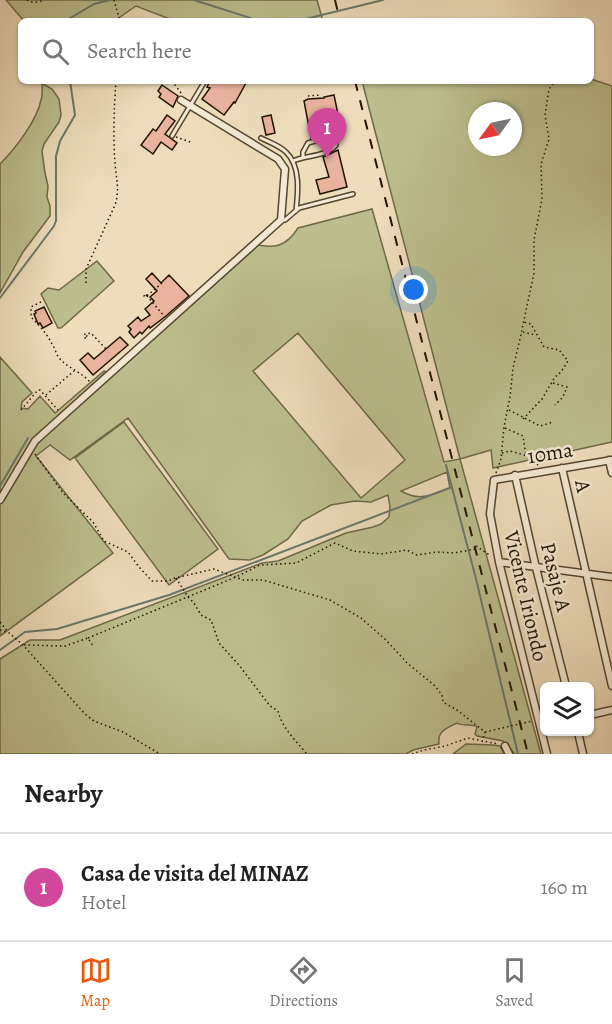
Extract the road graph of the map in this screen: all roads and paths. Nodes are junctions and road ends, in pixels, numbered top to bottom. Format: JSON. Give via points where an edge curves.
{"nodes":[{"id":1,"x":27,"y":0,"type":"edge"},
{"id":2,"x":43,"y":0,"type":"edge"},
{"id":3,"x":114,"y":0,"type":"edge"},
{"id":4,"x":119,"y":18,"type":"edge"},
{"id":5,"x":116,"y":84,"type":"edge"},
{"id":6,"x":203,"y":84,"type":"edge"},
{"id":7,"x":553,"y":84,"type":"edge"},
{"id":8,"x":320,"y":95,"type":"dead end"},
{"id":9,"x":308,"y":96,"type":"dead end"},
{"id":10,"x":181,"y":100,"type":"dead end"},
{"id":11,"x":190,"y":106,"type":"junction"},
{"id":12,"x":172,"y":136,"type":"joint"},
{"id":13,"x":261,"y":138,"type":"dead end"},
{"id":14,"x":193,"y":143,"type":"dead end"},
{"id":15,"x":303,"y":157,"type":"junction"},
{"id":16,"x":293,"y":161,"type":"junction"},
{"id":17,"x":353,"y":194,"type":"dead end"},
{"id":18,"x":296,"y":211,"type":"junction"},
{"id":19,"x":281,"y":220,"type":"junction"},
{"id":20,"x":86,"y":283,"type":"dead end"},
{"id":21,"x":162,"y":284,"type":"dead end"},
{"id":22,"x":40,"y":302,"type":"dead end"},
{"id":23,"x":168,"y":321,"type":"junction"},
{"id":24,"x":524,"y":322,"type":"junction"},
{"id":25,"x":522,"y":332,"type":"junction"},
{"id":26,"x":86,"y":336,"type":"dead end"},
{"id":27,"x":537,"y":336,"type":"junction"},
{"id":28,"x":106,"y":349,"type":"dead end"},
{"id":29,"x":74,"y":371,"type":"junction"},
{"id":30,"x":553,"y":382,"type":"junction"},
{"id":31,"x":94,"y":387,"type":"junction"},
{"id":32,"x":45,"y":395,"type":"junction"},
{"id":33,"x":555,"y":405,"type":"dead end"},
{"id":34,"x":21,"y":410,"type":"dead end"},
{"id":35,"x":508,"y":410,"type":"junction"},
{"id":36,"x":63,"y":416,"type":"junction"},
{"id":37,"x":523,"y":419,"type":"junction"},
{"id":38,"x":553,"y":422,"type":"dead end"},
{"id":39,"x":504,"y":427,"type":"junction"},
{"id":40,"x":29,"y":449,"type":"junction"},
{"id":41,"x":501,"y":454,"type":"junction"},
{"id":42,"x":526,"y":457,"type":"junction"},
{"id":43,"x":611,"y":460,"type":"edge"},
{"id":44,"x":562,"y":468,"type":"junction"},
{"id":45,"x":540,"y":471,"type":"junction"},
{"id":46,"x":612,"y":473,"type":"edge"},
{"id":47,"x":515,"y":475,"type":"junction"},
{"id":48,"x":494,"y":480,"type":"junction"},
{"id":49,"x":0,"y":500,"type":"edge"},
{"id":50,"x":499,"y":562,"type":"junction"},
{"id":51,"x":536,"y":568,"type":"junction"},
{"id":52,"x":585,"y":574,"type":"junction"},
{"id":53,"x":236,"y":577,"type":"junction"},
{"id":54,"x":612,"y":577,"type":"edge"},
{"id":55,"x":176,"y":578,"type":"junction"},
{"id":56,"x":188,"y":597,"type":"junction"},
{"id":57,"x":0,"y":622,"type":"edge"},
{"id":58,"x":0,"y":630,"type":"edge"},
{"id":59,"x":8,"y":632,"type":"junction"},
{"id":60,"x":88,"y":638,"type":"junction"},
{"id":61,"x":23,"y":645,"type":"junction"},
{"id":62,"x":93,"y":646,"type":"dead end"},
{"id":63,"x":565,"y":682,"type":"edge"},
{"id":64,"x":612,"y":686,"type":"edge"},
{"id":65,"x":612,"y":710,"type":"edge"},
{"id":66,"x":594,"y":714,"type":"edge"},
{"id":67,"x":538,"y":719,"type":"junction"},
{"id":68,"x":540,"y":722,"type":"edge"},
{"id":69,"x":485,"y":732,"type":"junction"},
{"id":70,"x":544,"y":736,"type":"edge"},
{"id":71,"x":579,"y":736,"type":"edge"},
{"id":72,"x":482,"y":741,"type":"junction"},
{"id":73,"x":505,"y":746,"type":"joint"},
{"id":74,"x":160,"y":754,"type":"edge"},
{"id":75,"x":308,"y":754,"type":"edge"},
{"id":76,"x":412,"y":754,"type":"edge"},
{"id":77,"x":509,"y":754,"type":"edge"},
{"id":78,"x":547,"y":754,"type":"edge"},
{"id":79,"x":583,"y":754,"type":"edge"}],
"edges":[{"from":1,"to":2,"type":"path"},
{"from":3,"to":4,"type":"path"},
{"from":5,"to":20,"type":"path","via":[[118,195],[86,269]]},
{"from":6,"to":11,"type":"lane"},
{"from":7,"to":24,"type":"path","via":[[545,115],[549,139],[541,164],[542,199],[534,240],[534,273]]},
{"from":8,"to":9,"type":"path"},
{"from":10,"to":11,"type":"street"},
{"from":11,"to":12,"type":"lane"},
{"from":11,"to":19,"type":"street","via":[[278,159],[285,169]]},
{"from":12,"to":14,"type":"path"},
{"from":13,"to":16,"type":"lane","via":[[285,151]]},
{"from":15,"to":15,"type":"lane","via":[[332,149],[336,145],[334,138],[308,143]]},
{"from":15,"to":16,"type":"lane"},
{"from":16,"to":18,"type":"lane"},
{"from":17,"to":18,"type":"lane"},
{"from":18,"to":19,"type":"lane"},
{"from":19,"to":23,"type":"street"},
{"from":21,"to":23,"type":"path","via":[[144,296]]},
{"from":22,"to":29,"type":"path","via":[[31,307],[31,317],[59,357]]},
{"from":23,"to":31,"type":"street"},
{"from":24,"to":25,"type":"path"},
{"from":24,"to":27,"type":"path","via":[[531,324]]},
{"from":25,"to":27,"type":"path"},
{"from":25,"to":35,"type":"path"},
{"from":26,"to":28,"type":"path","via":[[91,333]]},
{"from":27,"to":30,"type":"path","via":[[544,347],[559,350],[568,361]]},
{"from":29,"to":31,"type":"path"},
{"from":29,"to":32,"type":"path"},
{"from":30,"to":33,"type":"path","via":[[567,387]]},
{"from":30,"to":37,"type":"path"},
{"from":31,"to":36,"type":"street"},
{"from":32,"to":34,"type":"path","via":[[40,390]]},
{"from":32,"to":36,"type":"path"},
{"from":35,"to":37,"type":"path"},
{"from":35,"to":39,"type":"path"},
{"from":36,"to":40,"type":"street"},
{"from":37,"to":38,"type":"path","via":[[540,426]]},
{"from":39,"to":41,"type":"path"},
{"from":39,"to":42,"type":"path","via":[[523,436]]},
{"from":40,"to":49,"type":"street"},
{"from":40,"to":55,"type":"path","via":[[105,541],[128,552],[152,581]]},
{"from":41,"to":42,"type":"path","via":[[510,451]]},
{"from":41,"to":48,"type":"path"},
{"from":42,"to":45,"type":"path","via":[[535,458]]},
{"from":43,"to":44,"type":"street","name":"10ma"},
{"from":43,"to":46,"type":"street"},
{"from":44,"to":45,"type":"street","name":"10ma"},
{"from":44,"to":52,"type":"street","name":"A"},
{"from":45,"to":47,"type":"street","name":"10ma"},
{"from":47,"to":48,"type":"street","name":"10ma"},
{"from":47,"to":51,"type":"street","name":"Pasaje A"},
{"from":48,"to":50,"type":"street","name":"Vicente Iriondo","via":[[490,514]]},
{"from":50,"to":51,"type":"street"},
{"from":50,"to":53,"type":"path","via":[[476,546],[454,553],[416,555],[407,550],[381,554],[353,551],[335,543],[296,563],[260,565]]},
{"from":50,"to":67,"type":"street","name":"Vicente Iriondo"},
{"from":51,"to":52,"type":"street"},
{"from":51,"to":63,"type":"street","name":"Pasaje A"},
{"from":52,"to":54,"type":"street"},
{"from":52,"to":64,"type":"street","name":"A"},
{"from":53,"to":55,"type":"path","via":[[214,568]]},
{"from":53,"to":56,"type":"path"},
{"from":53,"to":69,"type":"path","via":[[263,580],[330,600],[361,618],[434,685],[443,702]]},
{"from":55,"to":56,"type":"path"},
{"from":56,"to":60,"type":"path"},
{"from":56,"to":75,"type":"path","via":[[201,615],[211,620],[219,643],[278,711],[286,729]]},
{"from":57,"to":59,"type":"path"},
{"from":58,"to":59,"type":"path"},
{"from":59,"to":61,"type":"path"},
{"from":60,"to":61,"type":"path","via":[[65,646]]},
{"from":60,"to":62,"type":"path"},
{"from":61,"to":74,"type":"path","via":[[85,714]]},
{"from":65,"to":66,"type":"street"},
{"from":67,"to":68,"type":"street","name":"Vicente Iriondo"},
{"from":67,"to":69,"type":"path"},
{"from":69,"to":72,"type":"path"},
{"from":70,"to":78,"type":"street","name":"Vicente Iriondo"},
{"from":71,"to":79,"type":"street"},
{"from":72,"to":73,"type":"path"},
{"from":72,"to":76,"type":"path","via":[[468,738]]},
{"from":73,"to":77,"type":"street"}]}
